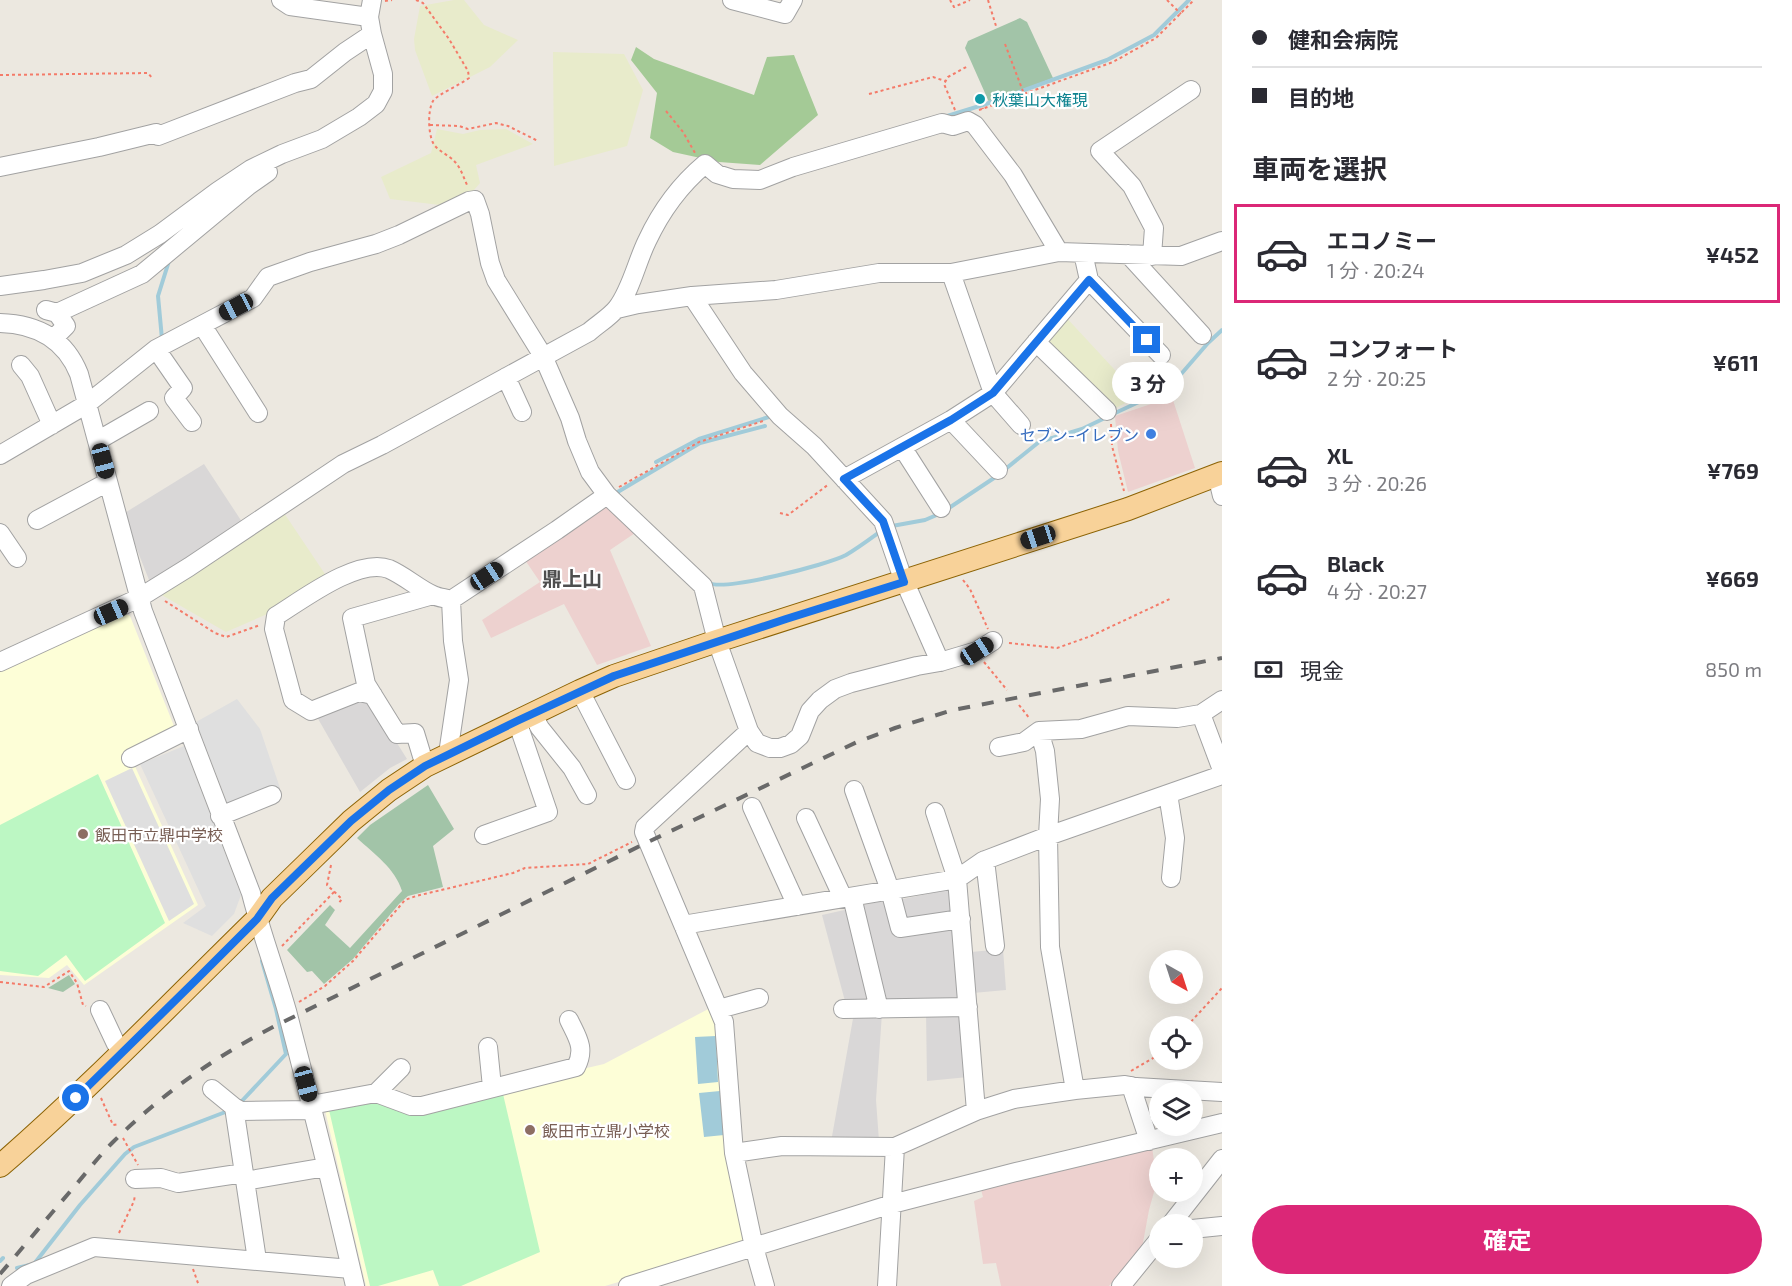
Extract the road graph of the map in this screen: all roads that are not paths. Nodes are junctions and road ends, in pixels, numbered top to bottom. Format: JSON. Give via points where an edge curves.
{"nodes":[{"id":1,"x":281,"y":0,"type":"edge"},
{"id":2,"x":732,"y":0,"type":"edge"},
{"id":3,"x":793,"y":0,"type":"edge"},
{"id":4,"x":371,"y":17,"type":"edge"},
{"id":5,"x":1191,"y":90,"type":"dead end"},
{"id":6,"x":289,"y":151,"type":"junction"},
{"id":7,"x":0,"y":167,"type":"edge"},
{"id":8,"x":1222,"y":241,"type":"edge"},
{"id":9,"x":1059,"y":252,"type":"junction"},
{"id":10,"x":1083,"y":253,"type":"junction"},
{"id":11,"x":1128,"y":254,"type":"junction"},
{"id":12,"x":1152,"y":256,"type":"junction"},
{"id":13,"x":951,"y":273,"type":"junction"},
{"id":14,"x":1089,"y":280,"type":"junction"},
{"id":15,"x":0,"y":286,"type":"edge"},
{"id":16,"x":692,"y":296,"type":"junction"},
{"id":17,"x":617,"y":309,"type":"junction"},
{"id":18,"x":0,"y":323,"type":"edge"},
{"id":19,"x":202,"y":325,"type":"junction"},
{"id":20,"x":1202,"y":335,"type":"dead end"},
{"id":21,"x":53,"y":339,"type":"junction"},
{"id":22,"x":1036,"y":342,"type":"junction"},
{"id":23,"x":156,"y":349,"type":"junction"},
{"id":24,"x":1161,"y":355,"type":"dead end"},
{"id":25,"x":543,"y":356,"type":"junction"},
{"id":26,"x":21,"y":365,"type":"dead end"},
{"id":27,"x":506,"y":377,"type":"junction"},
{"id":28,"x":993,"y":393,"type":"junction"},
{"id":29,"x":87,"y":404,"type":"junction"},
{"id":30,"x":149,"y":411,"type":"dead end"},
{"id":31,"x":522,"y":412,"type":"dead end"},
{"id":32,"x":258,"y":413,"type":"dead end"},
{"id":33,"x":1109,"y":414,"type":"road end"},
{"id":34,"x":951,"y":420,"type":"junction"},
{"id":35,"x":192,"y":422,"type":"dead end"},
{"id":36,"x":52,"y":425,"type":"junction"},
{"id":37,"x":1021,"y":425,"type":"dead end"},
{"id":38,"x":97,"y":441,"type":"junction"},
{"id":39,"x":902,"y":447,"type":"junction"},
{"id":40,"x":0,"y":455,"type":"edge"},
{"id":41,"x":998,"y":470,"type":"dead end"},
{"id":42,"x":842,"y":477,"type":"junction"},
{"id":43,"x":1220,"y":481,"type":"edge"},
{"id":44,"x":108,"y":482,"type":"junction"},
{"id":45,"x":607,"y":495,"type":"junction"},
{"id":46,"x":941,"y":508,"type":"dead end"},
{"id":47,"x":37,"y":520,"type":"dead end"},
{"id":48,"x":0,"y":532,"type":"edge"},
{"id":49,"x":17,"y":558,"type":"dead end"},
{"id":50,"x":906,"y":585,"type":"junction"},
{"id":51,"x":433,"y":595,"type":"junction"},
{"id":52,"x":139,"y":598,"type":"junction"},
{"id":53,"x":451,"y":600,"type":"junction"},
{"id":54,"x":717,"y":641,"type":"junction"},
{"id":55,"x":985,"y":646,"type":"road end"},
{"id":56,"x":0,"y":662,"type":"edge"},
{"id":57,"x":940,"y":662,"type":"junction"},
{"id":58,"x":580,"y":691,"type":"junction"},
{"id":59,"x":373,"y":694,"type":"junction"},
{"id":60,"x":1222,"y":700,"type":"edge"},
{"id":61,"x":1201,"y":714,"type":"junction"},
{"id":62,"x":524,"y":717,"type":"junction"},
{"id":63,"x":189,"y":729,"type":"junction"},
{"id":64,"x":748,"y":731,"type":"junction"},
{"id":65,"x":1039,"y":731,"type":"junction"},
{"id":66,"x":999,"y":747,"type":"dead end"},
{"id":67,"x":448,"y":754,"type":"junction"},
{"id":68,"x":131,"y":758,"type":"dead end"},
{"id":69,"x":425,"y":766,"type":"junction"},
{"id":70,"x":1222,"y":770,"type":"edge"},
{"id":71,"x":1222,"y":776,"type":"edge"},
{"id":72,"x":626,"y":780,"type":"dead end"},
{"id":73,"x":854,"y":790,"type":"dead end"},
{"id":74,"x":1168,"y":794,"type":"junction"},
{"id":75,"x":272,"y":795,"type":"dead end"},
{"id":76,"x":587,"y":795,"type":"dead end"},
{"id":77,"x":752,"y":807,"type":"dead end"},
{"id":78,"x":935,"y":812,"type":"dead end"},
{"id":79,"x":220,"y":816,"type":"junction"},
{"id":80,"x":806,"y":818,"type":"dead end"},
{"id":81,"x":484,"y":835,"type":"dead end"},
{"id":82,"x":1048,"y":836,"type":"junction"},
{"id":83,"x":985,"y":860,"type":"junction"},
{"id":84,"x":1172,"y":878,"type":"dead end"},
{"id":85,"x":957,"y":879,"type":"junction"},
{"id":86,"x":890,"y":890,"type":"junction"},
{"id":87,"x":847,"y":897,"type":"junction"},
{"id":88,"x":797,"y":906,"type":"junction"},
{"id":89,"x":257,"y":919,"type":"junction"},
{"id":90,"x":961,"y":919,"type":"junction"},
{"id":91,"x":683,"y":925,"type":"junction"},
{"id":92,"x":995,"y":946,"type":"dead end"},
{"id":93,"x":759,"y":998,"type":"dead end"},
{"id":94,"x":968,"y":1007,"type":"junction"},
{"id":95,"x":719,"y":1009,"type":"junction"},
{"id":96,"x":843,"y":1009,"type":"dead end"},
{"id":97,"x":879,"y":1009,"type":"junction"},
{"id":98,"x":100,"y":1010,"type":"road end"},
{"id":99,"x":568,"y":1020,"type":"dead end"},
{"id":100,"x":116,"y":1044,"type":"dead end"},
{"id":101,"x":488,"y":1047,"type":"dead end"},
{"id":102,"x":401,"y":1068,"type":"dead end"},
{"id":103,"x":1128,"y":1085,"type":"junction"},
{"id":104,"x":492,"y":1087,"type":"junction"},
{"id":105,"x":212,"y":1089,"type":"dead end"},
{"id":106,"x":1075,"y":1090,"type":"junction"},
{"id":107,"x":1222,"y":1092,"type":"edge"},
{"id":108,"x":376,"y":1093,"type":"junction"},
{"id":109,"x":234,"y":1107,"type":"junction"},
{"id":110,"x":312,"y":1108,"type":"junction"},
{"id":111,"x":976,"y":1111,"type":"junction"},
{"id":112,"x":1222,"y":1123,"type":"edge"},
{"id":113,"x":1149,"y":1140,"type":"junction"},
{"id":114,"x":895,"y":1147,"type":"junction"},
{"id":115,"x":734,"y":1153,"type":"junction"},
{"id":116,"x":1222,"y":1159,"type":"edge"},
{"id":117,"x":0,"y":1166,"type":"edge"},
{"id":118,"x":326,"y":1167,"type":"junction"},
{"id":119,"x":140,"y":1170,"type":"road end"},
{"id":120,"x":245,"y":1177,"type":"junction"},
{"id":121,"x":892,"y":1204,"type":"junction"},
{"id":122,"x":1178,"y":1214,"type":"edge"},
{"id":123,"x":1222,"y":1226,"type":"edge"},
{"id":124,"x":1203,"y":1228,"type":"edge"},
{"id":125,"x":754,"y":1247,"type":"junction"},
{"id":126,"x":1149,"y":1252,"type":"edge"},
{"id":127,"x":256,"y":1260,"type":"junction"},
{"id":128,"x":353,"y":1277,"type":"edge"},
{"id":129,"x":652,"y":1283,"type":"edge"},
{"id":130,"x":11,"y":1286,"type":"edge"},
{"id":131,"x":628,"y":1286,"type":"edge"},
{"id":132,"x":765,"y":1286,"type":"edge"},
{"id":133,"x":887,"y":1286,"type":"edge"},
{"id":134,"x":1121,"y":1286,"type":"edge"}],
"edges":[{"from":1,"to":4,"type":"street","via":[[290,6]]},
{"from":2,"to":3,"type":"street","via":[[785,14]]},
{"from":4,"to":6,"type":"street","via":[[383,74],[376,104],[322,139]]},
{"from":4,"to":7,"type":"street","via":[[345,51],[311,79],[158,136],[156,133]]},
{"from":5,"to":12,"type":"street","via":[[1101,151],[1132,186],[1154,228]]},
{"from":6,"to":15,"type":"street","via":[[218,190],[126,255],[82,273]]},
{"from":6,"to":21,"type":"street","via":[[285,162],[248,186],[142,274],[51,312],[66,326]]},
{"from":8,"to":12,"type":"street","via":[[1181,256]]},
{"from":9,"to":10,"type":"street"},
{"from":9,"to":13,"type":"street"},
{"from":9,"to":17,"type":"street","via":[[1013,175],[975,125],[968,121],[953,126],[942,123],[760,180],[733,179],[717,174],[705,164],[678,190],[647,239]]},
{"from":10,"to":11,"type":"street"},
{"from":10,"to":14,"type":"street"},
{"from":11,"to":12,"type":"street"},
{"from":11,"to":20,"type":"street"},
{"from":13,"to":16,"type":"street","via":[[879,273],[776,290]]},
{"from":13,"to":28,"type":"street"},
{"from":14,"to":22,"type":"street"},
{"from":14,"to":24,"type":"street"},
{"from":16,"to":17,"type":"street"},
{"from":16,"to":42,"type":"street","via":[[743,373]]},
{"from":17,"to":25,"type":"street","via":[[589,332]]},
{"from":18,"to":21,"type":"street","via":[[36,328]]},
{"from":19,"to":23,"type":"street"},
{"from":19,"to":25,"type":"street","via":[[253,298],[268,277],[376,244],[475,200],[496,279]]},
{"from":19,"to":32,"type":"street"},
{"from":21,"to":29,"type":"street","via":[[74,361]]},
{"from":22,"to":28,"type":"street"},
{"from":22,"to":33,"type":"street"},
{"from":23,"to":29,"type":"street"},
{"from":23,"to":35,"type":"street","via":[[183,388],[174,398]]},
{"from":25,"to":27,"type":"street"},
{"from":25,"to":45,"type":"street","via":[[590,472]]},
{"from":26,"to":36,"type":"street"},
{"from":27,"to":31,"type":"street"},
{"from":27,"to":52,"type":"street","via":[[343,464]]},
{"from":28,"to":34,"type":"street"},
{"from":28,"to":37,"type":"street"},
{"from":29,"to":36,"type":"street"},
{"from":29,"to":38,"type":"street"},
{"from":30,"to":38,"type":"street"},
{"from":34,"to":39,"type":"street"},
{"from":34,"to":41,"type":"street"},
{"from":36,"to":40,"type":"street"},
{"from":38,"to":44,"type":"street"},
{"from":39,"to":42,"type":"street"},
{"from":39,"to":46,"type":"street"},
{"from":42,"to":50,"type":"street","via":[[883,521]]},
{"from":43,"to":50,"type":"main road","via":[[956,564]]},
{"from":44,"to":47,"type":"street"},
{"from":44,"to":52,"type":"street"},
{"from":45,"to":53,"type":"street"},
{"from":45,"to":54,"type":"street","via":[[703,586]]},
{"from":48,"to":49,"type":"street"},
{"from":50,"to":54,"type":"main road"},
{"from":50,"to":57,"type":"street"},
{"from":51,"to":53,"type":"street"},
{"from":51,"to":59,"type":"street","via":[[352,618],[366,684]]},
{"from":51,"to":59,"type":"street","via":[[386,568],[363,568],[340,577],[276,616],[274,629],[293,700],[311,711],[359,692]]},
{"from":52,"to":56,"type":"street"},
{"from":52,"to":63,"type":"street"},
{"from":53,"to":67,"type":"street","via":[[459,680]]},
{"from":54,"to":58,"type":"main road"},
{"from":54,"to":64,"type":"street"},
{"from":55,"to":57,"type":"street"},
{"from":57,"to":64,"type":"street","via":[[835,689],[810,711],[800,736],[780,748],[757,743]]},
{"from":58,"to":62,"type":"main road"},
{"from":58,"to":72,"type":"street"},
{"from":59,"to":69,"type":"street","via":[[397,734],[415,733]]},
{"from":60,"to":61,"type":"street"},
{"from":61,"to":65,"type":"street","via":[[1177,718],[1128,716],[1081,729]]},
{"from":61,"to":70,"type":"street"},
{"from":62,"to":67,"type":"main road"},
{"from":62,"to":76,"type":"street","via":[[540,729],[572,768]]},
{"from":62,"to":81,"type":"street","via":[[548,812]]},
{"from":63,"to":68,"type":"street"},
{"from":63,"to":79,"type":"street"},
{"from":64,"to":91,"type":"street","via":[[645,827]]},
{"from":65,"to":66,"type":"street","via":[[1024,742]]},
{"from":65,"to":82,"type":"street","via":[[1050,800]]},
{"from":67,"to":69,"type":"main road"},
{"from":69,"to":89,"type":"main road","via":[[351,821],[272,898]]},
{"from":71,"to":74,"type":"street"},
{"from":73,"to":86,"type":"street"},
{"from":74,"to":82,"type":"street"},
{"from":74,"to":84,"type":"street","via":[[1175,838]]},
{"from":75,"to":79,"type":"street"},
{"from":77,"to":88,"type":"street"},
{"from":78,"to":85,"type":"street"},
{"from":79,"to":89,"type":"street","via":[[251,893]]},
{"from":80,"to":87,"type":"street"},
{"from":82,"to":83,"type":"street"},
{"from":82,"to":106,"type":"street","via":[[1050,947]]},
{"from":83,"to":85,"type":"street"},
{"from":83,"to":92,"type":"street"},
{"from":85,"to":86,"type":"street"},
{"from":85,"to":90,"type":"street"},
{"from":86,"to":87,"type":"street"},
{"from":86,"to":90,"type":"street","via":[[900,928]]},
{"from":87,"to":88,"type":"street"},
{"from":87,"to":97,"type":"street"},
{"from":88,"to":91,"type":"street"},
{"from":89,"to":110,"type":"street"},
{"from":89,"to":117,"type":"main road","via":[[106,1070]]},
{"from":90,"to":94,"type":"street"},
{"from":91,"to":95,"type":"street"},
{"from":93,"to":95,"type":"street"},
{"from":94,"to":97,"type":"street"},
{"from":94,"to":111,"type":"street"},
{"from":95,"to":115,"type":"street","via":[[724,1022]]},
{"from":96,"to":97,"type":"street"},
{"from":98,"to":100,"type":"street"},
{"from":99,"to":104,"type":"street","via":[[581,1049],[576,1067]]},
{"from":101,"to":104,"type":"street"},
{"from":102,"to":108,"type":"street"},
{"from":103,"to":106,"type":"street"},
{"from":103,"to":107,"type":"street"},
{"from":103,"to":113,"type":"street"},
{"from":104,"to":108,"type":"street","via":[[422,1106]]},
{"from":105,"to":109,"type":"street"},
{"from":106,"to":111,"type":"street","via":[[1014,1099]]},
{"from":108,"to":110,"type":"street"},
{"from":109,"to":110,"type":"street","via":[[241,1111]]},
{"from":109,"to":120,"type":"street"},
{"from":110,"to":118,"type":"street"},
{"from":111,"to":114,"type":"street"},
{"from":112,"to":113,"type":"street"},
{"from":113,"to":121,"type":"street"},
{"from":114,"to":115,"type":"street","via":[[782,1146]]},
{"from":114,"to":121,"type":"street"},
{"from":115,"to":125,"type":"street"},
{"from":116,"to":122,"type":"street"},
{"from":118,"to":120,"type":"street"},
{"from":118,"to":128,"type":"street"},
{"from":119,"to":120,"type":"street","via":[[178,1183]]},
{"from":120,"to":127,"type":"street"},
{"from":121,"to":125,"type":"street"},
{"from":121,"to":133,"type":"street"},
{"from":123,"to":124,"type":"street"},
{"from":125,"to":129,"type":"street"},
{"from":125,"to":132,"type":"street"},
{"from":126,"to":134,"type":"street"},
{"from":127,"to":128,"type":"street"},
{"from":127,"to":130,"type":"street","via":[[94,1248],[26,1275]]},
{"from":129,"to":131,"type":"street"}]}
